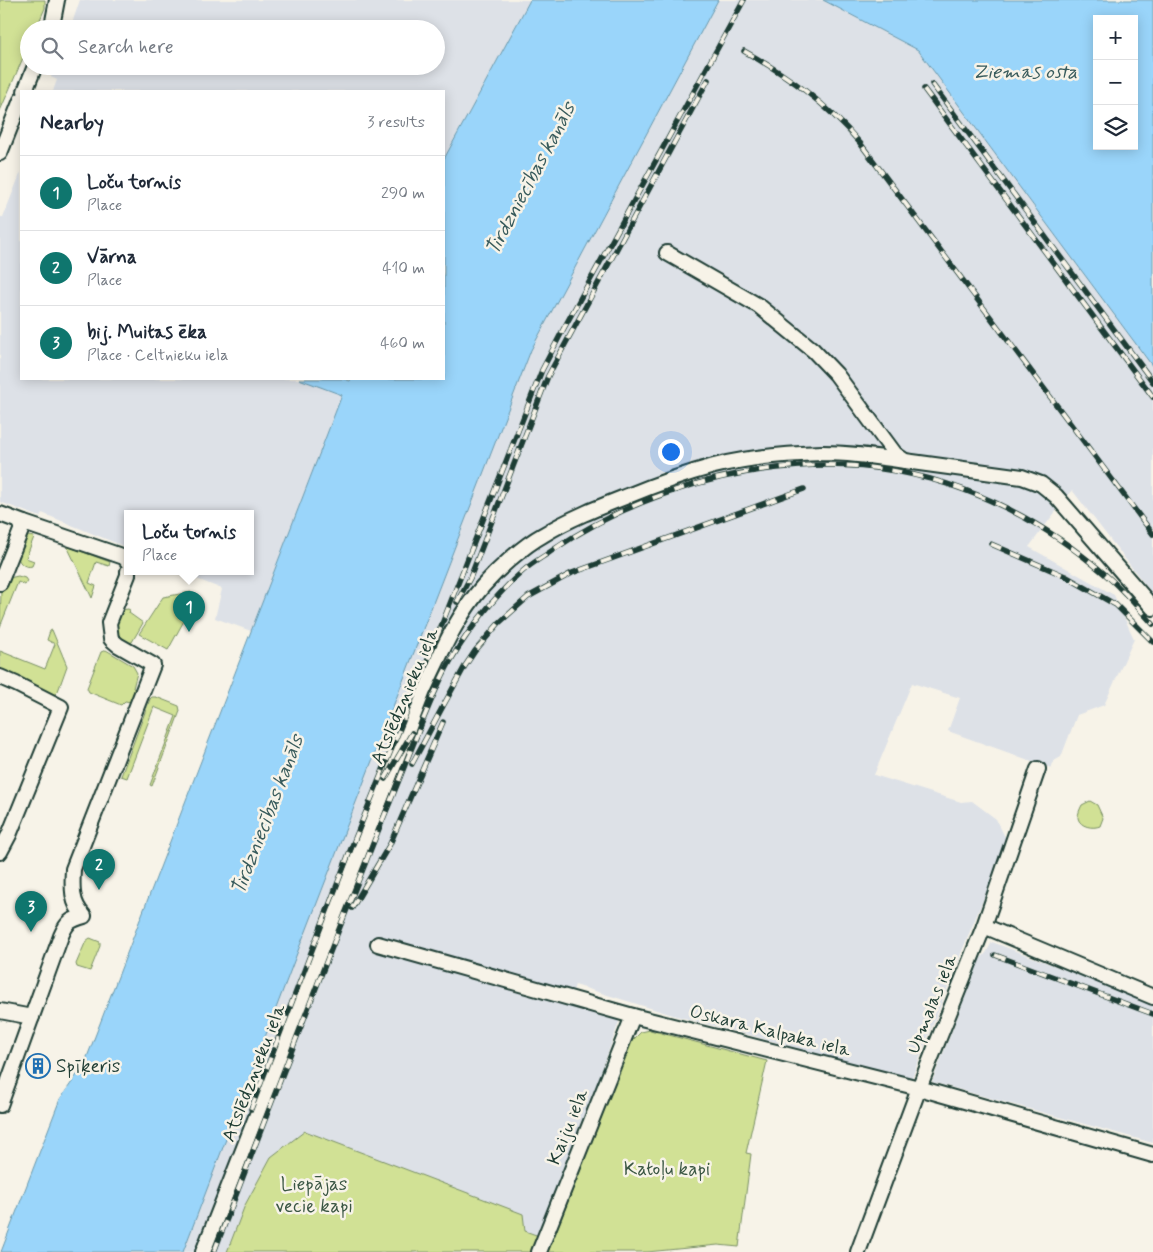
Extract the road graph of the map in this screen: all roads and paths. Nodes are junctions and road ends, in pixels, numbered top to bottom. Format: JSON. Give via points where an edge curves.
{"nodes":[{"id":1,"x":57,"y":0,"type":"edge"},
{"id":2,"x":54,"y":20,"type":"edge"},
{"id":3,"x":31,"y":75,"type":"edge"},
{"id":4,"x":25,"y":90,"type":"edge"},
{"id":5,"x":20,"y":103,"type":"edge"},
{"id":6,"x":0,"y":153,"type":"edge"},
{"id":7,"x":667,"y":253,"type":"dead end"},
{"id":8,"x":906,"y":461,"type":"junction"},
{"id":9,"x":0,"y":514,"type":"edge"},
{"id":10,"x":24,"y":523,"type":"junction"},
{"id":11,"x":124,"y":557,"type":"edge"},
{"id":12,"x":128,"y":575,"type":"edge"},
{"id":13,"x":0,"y":583,"type":"edge"},
{"id":14,"x":1153,"y":608,"type":"edge"},
{"id":15,"x":0,"y":677,"type":"edge"},
{"id":16,"x":1038,"y":769,"type":"dead end"},
{"id":17,"x":4,"y":833,"type":"edge"},
{"id":18,"x":0,"y":852,"type":"edge"},
{"id":19,"x":984,"y":926,"type":"junction"},
{"id":20,"x":378,"y":944,"type":"dead end"},
{"id":21,"x":1153,"y":998,"type":"edge"},
{"id":22,"x":0,"y":1011,"type":"edge"},
{"id":23,"x":32,"y":1016,"type":"junction"},
{"id":24,"x":633,"y":1016,"type":"junction"},
{"id":25,"x":919,"y":1088,"type":"junction"},
{"id":26,"x":1,"y":1101,"type":"edge"},
{"id":27,"x":1153,"y":1155,"type":"edge"},
{"id":28,"x":203,"y":1252,"type":"edge"},
{"id":29,"x":539,"y":1252,"type":"edge"},
{"id":30,"x":858,"y":1252,"type":"edge"}],
"edges":[{"from":1,"to":2,"type":"street"},
{"from":3,"to":4,"type":"street"},
{"from":5,"to":6,"type":"street"},
{"from":7,"to":8,"type":"street","via":[[760,306],[813,350],[836,374],[895,454]]},
{"from":8,"to":14,"type":"street","name":"Atslēdznieku iela","via":[[1012,476],[1041,484],[1056,496]]},
{"from":8,"to":28,"type":"street","name":"Atslēdznieku iela","via":[[824,453],[743,461],[695,472],[586,512],[541,536],[483,586],[464,610],[424,691]]},
{"from":9,"to":10,"type":"street"},
{"from":10,"to":11,"type":"street"},
{"from":10,"to":13,"type":"street"},
{"from":12,"to":23,"type":"street","via":[[109,623],[111,639],[153,665],[73,869],[72,887],[77,909],[84,916],[66,924]]},
{"from":15,"to":17,"type":"street","via":[[61,707]]},
{"from":16,"to":19,"type":"street","name":"Upmalas iela"},
{"from":17,"to":18,"type":"street"},
{"from":19,"to":21,"type":"street"},
{"from":19,"to":25,"type":"street","name":"Upmalas iela"},
{"from":20,"to":24,"type":"street","name":"Oskara Kalpaka iela"},
{"from":22,"to":23,"type":"street"},
{"from":23,"to":26,"type":"street"},
{"from":24,"to":25,"type":"street","name":"Oskara Kalpaka iela"},
{"from":24,"to":29,"type":"street","name":"Kaiju iela"},
{"from":25,"to":27,"type":"street","name":"Oskara Kalpaka iela"},
{"from":25,"to":30,"type":"street","name":"Upmalas iela"}]}
